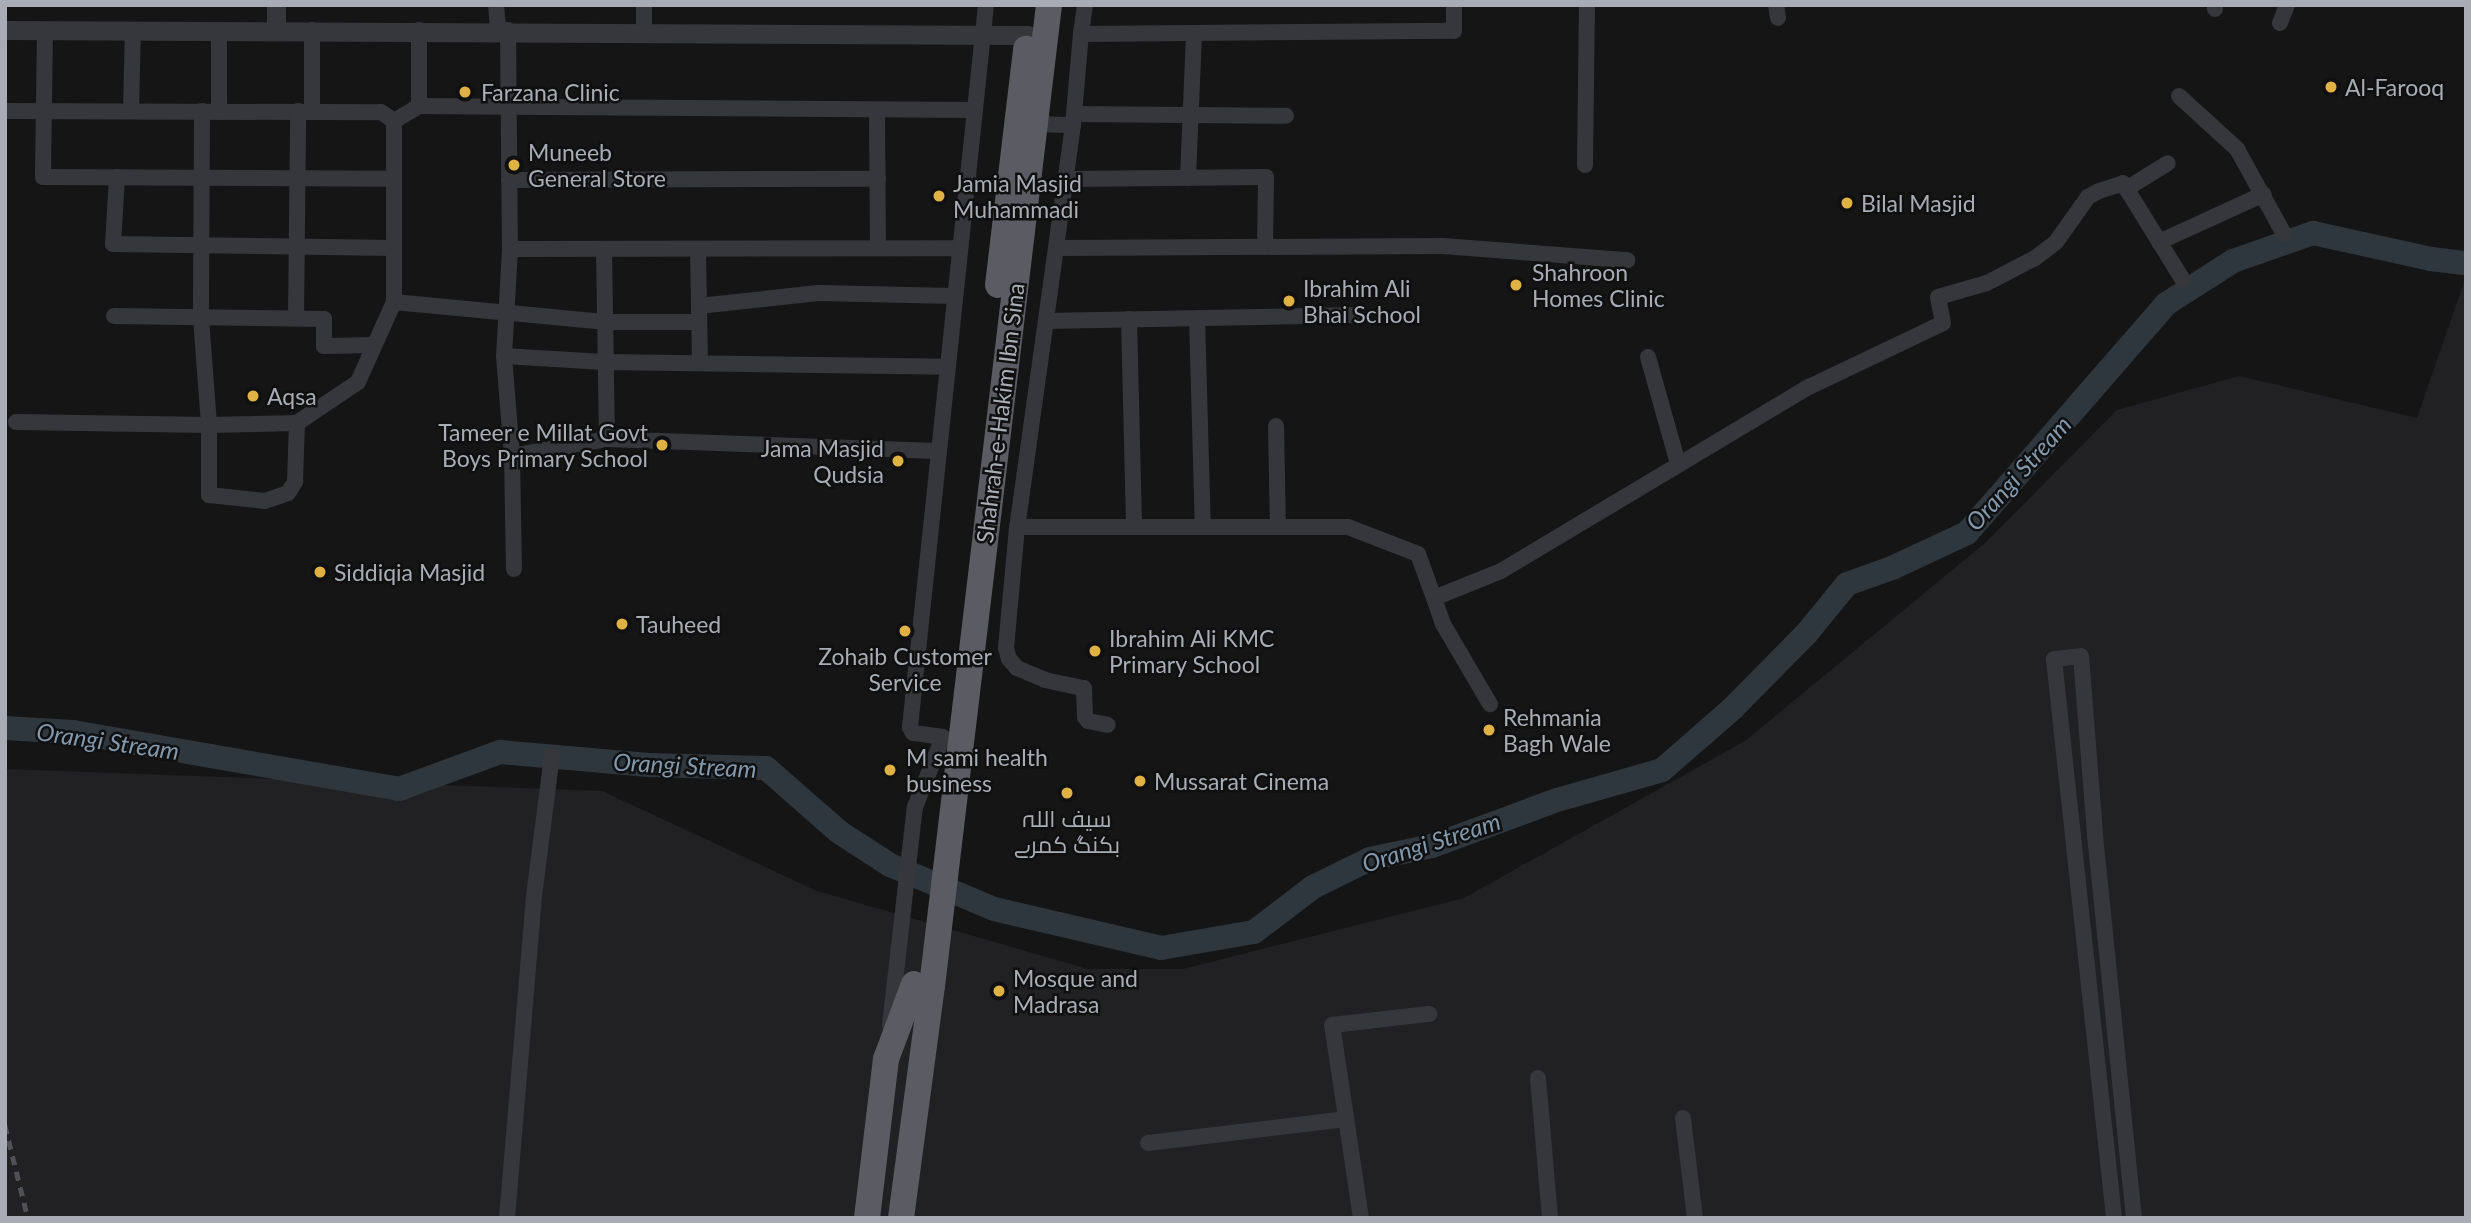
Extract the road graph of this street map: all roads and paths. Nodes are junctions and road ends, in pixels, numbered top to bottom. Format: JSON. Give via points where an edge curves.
{"nodes":[{"id":1,"x":276,"y":5,"type":"edge"},
{"id":2,"x":496,"y":5,"type":"edge"},
{"id":3,"x":644,"y":5,"type":"edge"},
{"id":4,"x":986,"y":5,"type":"edge"},
{"id":5,"x":1031,"y":5,"type":"edge"},
{"id":6,"x":1049,"y":5,"type":"edge"},
{"id":7,"x":1085,"y":5,"type":"edge"},
{"id":8,"x":1454,"y":5,"type":"edge"},
{"id":9,"x":1587,"y":5,"type":"edge"},
{"id":10,"x":2287,"y":5,"type":"edge"},
{"id":11,"x":2280,"y":23,"type":"dead end"},
{"id":12,"x":276,"y":29,"type":"junction"},
{"id":13,"x":5,"y":30,"type":"edge"},
{"id":14,"x":44,"y":30,"type":"junction"},
{"id":15,"x":133,"y":30,"type":"junction"},
{"id":16,"x":219,"y":30,"type":"junction"},
{"id":17,"x":312,"y":30,"type":"junction"},
{"id":18,"x":419,"y":30,"type":"junction"},
{"id":19,"x":503,"y":30,"type":"junction"},
{"id":20,"x":644,"y":31,"type":"junction"},
{"id":21,"x":1194,"y":33,"type":"junction"},
{"id":22,"x":983,"y":34,"type":"junction"},
{"id":23,"x":1081,"y":34,"type":"junction"},
{"id":24,"x":1028,"y":35,"type":"junction"},
{"id":25,"x":2179,"y":96,"type":"dead end"},
{"id":26,"x":419,"y":107,"type":"junction"},
{"id":27,"x":509,"y":108,"type":"junction"},
{"id":28,"x":131,"y":110,"type":"junction"},
{"id":29,"x":877,"y":110,"type":"junction"},
{"id":30,"x":974,"y":110,"type":"junction"},
{"id":31,"x":5,"y":111,"type":"edge"},
{"id":32,"x":43,"y":111,"type":"junction"},
{"id":33,"x":202,"y":111,"type":"junction"},
{"id":34,"x":219,"y":111,"type":"junction"},
{"id":35,"x":305,"y":111,"type":"junction"},
{"id":36,"x":1190,"y":116,"type":"junction"},
{"id":37,"x":1286,"y":117,"type":"dead end"},
{"id":38,"x":1074,"y":120,"type":"junction"},
{"id":39,"x":394,"y":121,"type":"junction"},
{"id":40,"x":1036,"y":124,"type":"junction"},
{"id":41,"x":2168,"y":163,"type":"dead end"},
{"id":42,"x":1585,"y":165,"type":"dead end"},
{"id":43,"x":117,"y":177,"type":"junction"},
{"id":44,"x":202,"y":178,"type":"junction"},
{"id":45,"x":1188,"y":178,"type":"junction"},
{"id":46,"x":297,"y":179,"type":"junction"},
{"id":47,"x":394,"y":179,"type":"junction"},
{"id":48,"x":878,"y":179,"type":"junction"},
{"id":49,"x":1066,"y":179,"type":"junction"},
{"id":50,"x":509,"y":180,"type":"junction"},
{"id":51,"x":2126,"y":189,"type":"junction"},
{"id":52,"x":2264,"y":194,"type":"junction"},
{"id":53,"x":2284,"y":234,"type":"dead end"},
{"id":54,"x":2159,"y":242,"type":"junction"},
{"id":55,"x":201,"y":247,"type":"junction"},
{"id":56,"x":1265,"y":247,"type":"junction"},
{"id":57,"x":297,"y":248,"type":"junction"},
{"id":58,"x":394,"y":248,"type":"junction"},
{"id":59,"x":698,"y":248,"type":"junction"},
{"id":60,"x":878,"y":248,"type":"junction"},
{"id":61,"x":959,"y":248,"type":"junction"},
{"id":62,"x":1056,"y":248,"type":"junction"},
{"id":63,"x":510,"y":249,"type":"junction"},
{"id":64,"x":604,"y":249,"type":"junction"},
{"id":65,"x":1628,"y":260,"type":"dead end"},
{"id":66,"x":2183,"y":280,"type":"dead end"},
{"id":67,"x":954,"y":296,"type":"junction"},
{"id":68,"x":394,"y":302,"type":"junction"},
{"id":69,"x":506,"y":314,"type":"junction"},
{"id":70,"x":699,"y":314,"type":"junction"},
{"id":71,"x":1353,"y":315,"type":"dead end"},
{"id":72,"x":114,"y":316,"type":"dead end"},
{"id":73,"x":201,"y":317,"type":"junction"},
{"id":74,"x":296,"y":318,"type":"junction"},
{"id":75,"x":1197,"y":318,"type":"junction"},
{"id":76,"x":1129,"y":319,"type":"junction"},
{"id":77,"x":1046,"y":321,"type":"junction"},
{"id":78,"x":604,"y":322,"type":"junction"},
{"id":79,"x":374,"y":345,"type":"junction"},
{"id":80,"x":504,"y":356,"type":"junction"},
{"id":81,"x":1648,"y":357,"type":"dead end"},
{"id":82,"x":605,"y":362,"type":"junction"},
{"id":83,"x":700,"y":363,"type":"junction"},
{"id":84,"x":946,"y":367,"type":"junction"},
{"id":85,"x":16,"y":422,"type":"dead end"},
{"id":86,"x":297,"y":423,"type":"junction"},
{"id":87,"x":209,"y":425,"type":"junction"},
{"id":88,"x":1276,"y":426,"type":"dead end"},
{"id":89,"x":607,"y":439,"type":"junction"},
{"id":90,"x":937,"y":451,"type":"junction"},
{"id":91,"x":512,"y":456,"type":"junction"},
{"id":92,"x":1678,"y":464,"type":"junction"},
{"id":93,"x":1017,"y":527,"type":"junction"},
{"id":94,"x":1134,"y":527,"type":"junction"},
{"id":95,"x":1203,"y":527,"type":"junction"},
{"id":96,"x":1278,"y":527,"type":"junction"},
{"id":97,"x":514,"y":569,"type":"dead end"},
{"id":98,"x":1434,"y":598,"type":"junction"},
{"id":99,"x":1490,"y":704,"type":"dead end"},
{"id":100,"x":1108,"y":725,"type":"dead end"},
{"id":101,"x":943,"y":737,"type":"junction"},
{"id":102,"x":552,"y":756,"type":"dead end"},
{"id":103,"x":941,"y":819,"type":"junction"},
{"id":104,"x":2095,"y":835,"type":"junction"},
{"id":105,"x":2074,"y":838,"type":"junction"},
{"id":106,"x":923,"y":985,"type":"junction"},
{"id":107,"x":1429,"y":1014,"type":"dead end"},
{"id":108,"x":895,"y":1060,"type":"junction"},
{"id":109,"x":1538,"y":1078,"type":"dead end"},
{"id":110,"x":1683,"y":1118,"type":"dead end"},
{"id":111,"x":1348,"y":1119,"type":"junction"},
{"id":112,"x":1148,"y":1143,"type":"dead end"},
{"id":113,"x":507,"y":1218,"type":"edge"},
{"id":114,"x":867,"y":1218,"type":"edge"},
{"id":115,"x":885,"y":1218,"type":"edge"},
{"id":116,"x":901,"y":1218,"type":"edge"},
{"id":117,"x":920,"y":1218,"type":"edge"},
{"id":118,"x":1361,"y":1218,"type":"edge"},
{"id":119,"x":1550,"y":1218,"type":"edge"},
{"id":120,"x":1695,"y":1218,"type":"edge"},
{"id":121,"x":2114,"y":1218,"type":"edge"},
{"id":122,"x":2134,"y":1218,"type":"edge"}],
"edges":[{"from":1,"to":12,"type":"street"},
{"from":2,"to":19,"type":"street"},
{"from":3,"to":20,"type":"street"},
{"from":4,"to":22,"type":"street"},
{"from":5,"to":24,"type":"highway","name":"Shahrah-e-Hakim Ibn Sina"},
{"from":6,"to":40,"type":"highway","name":"Shahrah-e-Hakim Ibn Sina"},
{"from":7,"to":23,"type":"street"},
{"from":8,"to":21,"type":"street","via":[[1454,31]]},
{"from":9,"to":42,"type":"street"},
{"from":10,"to":11,"type":"street"},
{"from":12,"to":16,"type":"street"},
{"from":12,"to":17,"type":"street"},
{"from":13,"to":14,"type":"street"},
{"from":14,"to":15,"type":"street"},
{"from":14,"to":32,"type":"street"},
{"from":15,"to":16,"type":"street"},
{"from":15,"to":28,"type":"street"},
{"from":16,"to":34,"type":"street"},
{"from":17,"to":18,"type":"street"},
{"from":17,"to":35,"type":"street"},
{"from":18,"to":19,"type":"street"},
{"from":18,"to":26,"type":"street"},
{"from":19,"to":20,"type":"street"},
{"from":19,"to":27,"type":"street"},
{"from":20,"to":22,"type":"street"},
{"from":21,"to":23,"type":"street"},
{"from":21,"to":36,"type":"street"},
{"from":22,"to":24,"type":"street"},
{"from":22,"to":30,"type":"street"},
{"from":23,"to":38,"type":"street"},
{"from":24,"to":101,"type":"highway","name":"Shahrah-e-Hakim Ibn Sina"},
{"from":25,"to":52,"type":"street","via":[[2237,149]]},
{"from":26,"to":27,"type":"street"},
{"from":26,"to":39,"type":"street"},
{"from":27,"to":29,"type":"street"},
{"from":27,"to":50,"type":"street"},
{"from":28,"to":32,"type":"street"},
{"from":28,"to":33,"type":"street"},
{"from":29,"to":30,"type":"street"},
{"from":29,"to":48,"type":"street"},
{"from":30,"to":61,"type":"street"},
{"from":31,"to":32,"type":"street"},
{"from":32,"to":43,"type":"street","via":[[43,177]]},
{"from":33,"to":34,"type":"street"},
{"from":33,"to":44,"type":"street"},
{"from":34,"to":35,"type":"street"},
{"from":35,"to":39,"type":"street","via":[[381,112]]},
{"from":35,"to":46,"type":"street"},
{"from":36,"to":37,"type":"street"},
{"from":36,"to":38,"type":"street"},
{"from":36,"to":45,"type":"street"},
{"from":38,"to":40,"type":"street"},
{"from":38,"to":49,"type":"street"},
{"from":39,"to":47,"type":"street"},
{"from":40,"to":103,"type":"highway","name":"Shahrah-e-Hakim Ibn Sina"},
{"from":41,"to":51,"type":"street"},
{"from":43,"to":44,"type":"street"},
{"from":43,"to":55,"type":"street","via":[[113,244]]},
{"from":44,"to":46,"type":"street"},
{"from":44,"to":55,"type":"street"},
{"from":45,"to":49,"type":"street"},
{"from":45,"to":56,"type":"street","via":[[1266,177]]},
{"from":46,"to":47,"type":"street"},
{"from":46,"to":57,"type":"street"},
{"from":47,"to":58,"type":"street"},
{"from":48,"to":50,"type":"street"},
{"from":48,"to":60,"type":"street"},
{"from":49,"to":62,"type":"street"},
{"from":50,"to":63,"type":"street"},
{"from":51,"to":54,"type":"street"},
{"from":51,"to":92,"type":"street","via":[[2123,183],[2117,184],[2088,197],[2056,243],[2035,258],[1987,283],[1938,297],[1943,323],[1809,387]]},
{"from":52,"to":53,"type":"street"},
{"from":52,"to":54,"type":"street"},
{"from":54,"to":66,"type":"street"},
{"from":55,"to":57,"type":"street"},
{"from":55,"to":73,"type":"street"},
{"from":56,"to":62,"type":"street"},
{"from":56,"to":65,"type":"street","via":[[1443,246]]},
{"from":57,"to":58,"type":"street"},
{"from":57,"to":74,"type":"street"},
{"from":58,"to":68,"type":"street"},
{"from":59,"to":60,"type":"street"},
{"from":59,"to":64,"type":"street"},
{"from":59,"to":70,"type":"street"},
{"from":60,"to":61,"type":"street"},
{"from":61,"to":67,"type":"street"},
{"from":62,"to":77,"type":"street"},
{"from":63,"to":64,"type":"street"},
{"from":63,"to":69,"type":"street"},
{"from":64,"to":78,"type":"street"},
{"from":67,"to":70,"type":"street","via":[[818,293]]},
{"from":67,"to":84,"type":"street"},
{"from":68,"to":69,"type":"street"},
{"from":68,"to":79,"type":"street"},
{"from":69,"to":78,"type":"street"},
{"from":69,"to":80,"type":"street"},
{"from":70,"to":78,"type":"street"},
{"from":70,"to":83,"type":"street"},
{"from":71,"to":75,"type":"street"},
{"from":72,"to":73,"type":"street"},
{"from":73,"to":74,"type":"street"},
{"from":73,"to":87,"type":"street"},
{"from":74,"to":79,"type":"street","via":[[324,319],[324,346]]},
{"from":75,"to":76,"type":"street"},
{"from":75,"to":95,"type":"street"},
{"from":76,"to":77,"type":"street"},
{"from":76,"to":94,"type":"street"},
{"from":77,"to":93,"type":"street"},
{"from":78,"to":82,"type":"street"},
{"from":79,"to":86,"type":"street","via":[[358,382]]},
{"from":80,"to":82,"type":"street"},
{"from":80,"to":91,"type":"street"},
{"from":81,"to":92,"type":"street"},
{"from":82,"to":83,"type":"street"},
{"from":82,"to":89,"type":"street"},
{"from":83,"to":84,"type":"street"},
{"from":84,"to":90,"type":"street"},
{"from":85,"to":87,"type":"street"},
{"from":86,"to":87,"type":"street"},
{"from":86,"to":87,"type":"street","via":[[292,488],[288,494],[265,501],[209,495]]},
{"from":88,"to":96,"type":"street"},
{"from":89,"to":90,"type":"street"},
{"from":89,"to":91,"type":"street"},
{"from":90,"to":101,"type":"street","via":[[910,727],[913,733]]},
{"from":91,"to":97,"type":"street"},
{"from":92,"to":98,"type":"street","via":[[1501,571]]},
{"from":93,"to":94,"type":"street"},
{"from":93,"to":100,"type":"street","via":[[1006,649],[1009,659],[1017,668],[1045,680],[1084,688],[1088,722]]},
{"from":94,"to":95,"type":"street"},
{"from":95,"to":96,"type":"street"},
{"from":96,"to":98,"type":"street","via":[[1348,527],[1418,554]]},
{"from":98,"to":99,"type":"street","via":[[1443,624]]},
{"from":101,"to":103,"type":"highway","name":"Shahrah-e-Hakim Ibn Sina"},
{"from":101,"to":108,"type":"street","via":[[915,807]]},
{"from":102,"to":113,"type":"street","via":[[534,896]]},
{"from":103,"to":106,"type":"highway"},
{"from":104,"to":105,"type":"street"},
{"from":104,"to":105,"type":"street","via":[[2081,656],[2054,659]]},
{"from":104,"to":122,"type":"street"},
{"from":105,"to":121,"type":"street"},
{"from":106,"to":108,"type":"highway"},
{"from":106,"to":116,"type":"highway"},
{"from":106,"to":117,"type":"highway","via":[[934,1077]]},
{"from":107,"to":111,"type":"street","via":[[1332,1025]]},
{"from":108,"to":114,"type":"highway"},
{"from":108,"to":115,"type":"highway"},
{"from":109,"to":119,"type":"street"},
{"from":110,"to":120,"type":"street"},
{"from":111,"to":112,"type":"street"},
{"from":111,"to":118,"type":"street"}]}
